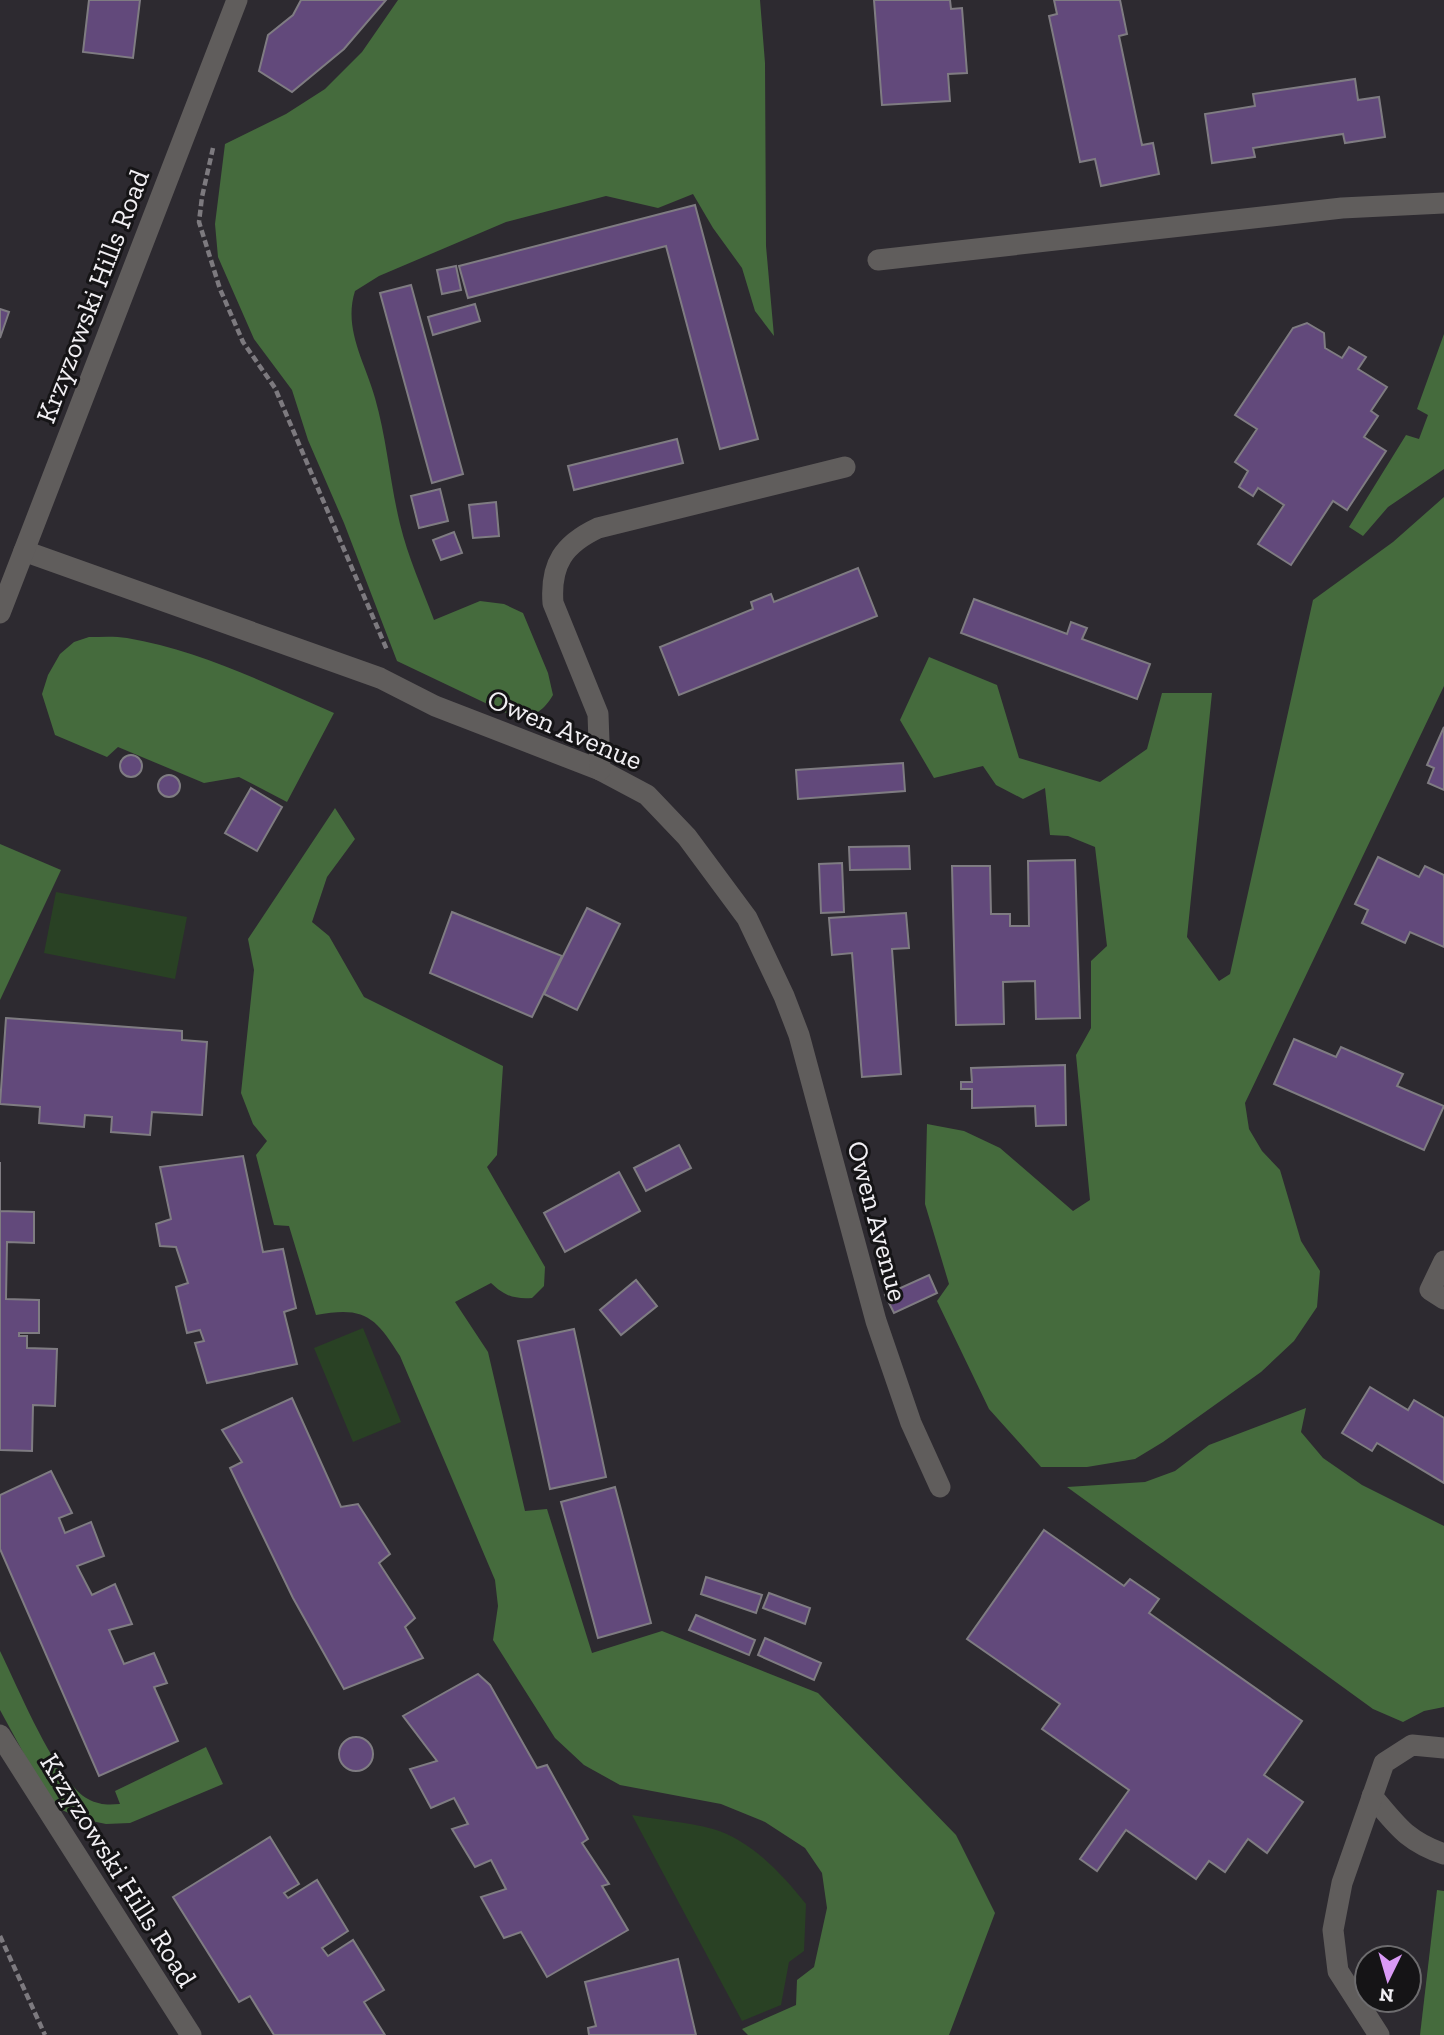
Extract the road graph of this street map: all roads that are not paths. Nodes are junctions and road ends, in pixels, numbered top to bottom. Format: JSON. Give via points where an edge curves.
{"nodes":[{"id":1,"x":237,"y":0,"type":"edge"},
{"id":2,"x":1444,"y":203,"type":"edge"},
{"id":3,"x":878,"y":260,"type":"dead end"},
{"id":4,"x":845,"y":467,"type":"dead end"},
{"id":5,"x":24,"y":551,"type":"junction"},
{"id":6,"x":0,"y":613,"type":"edge"},
{"id":7,"x":600,"y":769,"type":"junction"},
{"id":8,"x":1444,"y":1261,"type":"edge"},
{"id":9,"x":1437,"y":1294,"type":"edge"},
{"id":10,"x":940,"y":1487,"type":"dead end"},
{"id":11,"x":0,"y":1735,"type":"edge"},
{"id":12,"x":1444,"y":1748,"type":"edge"},
{"id":13,"x":1372,"y":1796,"type":"junction"},
{"id":14,"x":1444,"y":1854,"type":"edge"},
{"id":15,"x":191,"y":2035,"type":"edge"},
{"id":16,"x":1379,"y":2035,"type":"edge"}],
"edges":[{"from":1,"to":5,"type":"lane","name":"Krzyzowski Hills Road"},
{"from":2,"to":3,"type":"lane","via":[[1342,208]]},
{"from":4,"to":7,"type":"lane","via":[[598,528],[569,545],[561,555],[553,603],[598,714]]},
{"from":5,"to":6,"type":"lane","name":"Krzyzowski Hills Road"},
{"from":5,"to":7,"type":"lane","name":"Owen Avenue","via":[[380,678],[435,706]]},
{"from":7,"to":10,"type":"lane","name":"Owen Avenue","via":[[647,795],[687,837],[747,918],[765,955],[799,1035],[876,1321],[911,1423]]},
{"from":8,"to":9,"type":"lane"},
{"from":11,"to":15,"type":"lane","name":"Krzyzowski Hills Road"},
{"from":12,"to":13,"type":"lane","via":[[1412,1745],[1384,1763]]},
{"from":13,"to":14,"type":"lane","via":[[1421,1846]]},
{"from":13,"to":16,"type":"lane","via":[[1342,1883],[1333,1930],[1338,1971]]}]}
